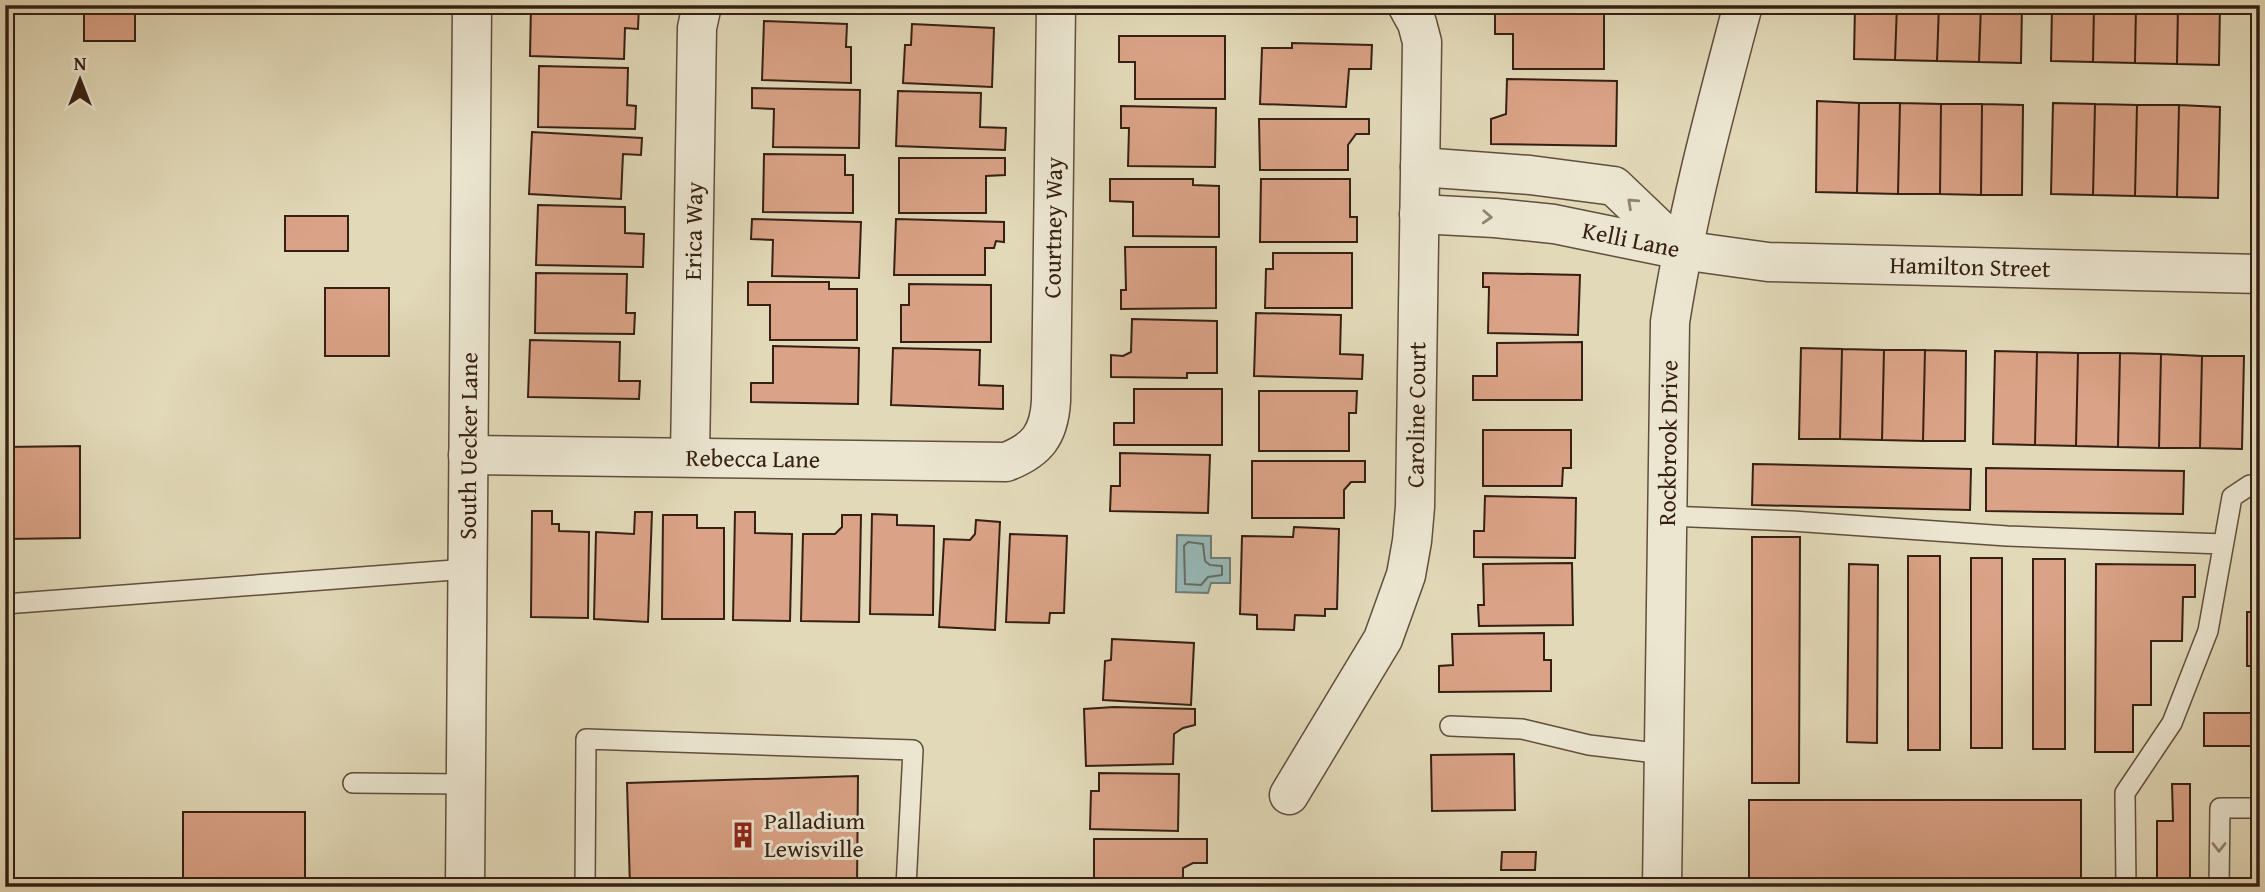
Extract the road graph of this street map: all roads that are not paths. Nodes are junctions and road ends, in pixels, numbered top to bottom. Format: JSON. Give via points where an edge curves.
{"nodes":[{"id":1,"x":472,"y":5,"type":"edge"},
{"id":2,"x":702,"y":5,"type":"edge"},
{"id":3,"x":1056,"y":5,"type":"edge"},
{"id":4,"x":1743,"y":5,"type":"edge"},
{"id":5,"x":1407,"y":6,"type":"edge"},
{"id":6,"x":1420,"y":167,"type":"junction"},
{"id":7,"x":1419,"y":214,"type":"junction"},
{"id":8,"x":1681,"y":250,"type":"junction"},
{"id":9,"x":2260,"y":274,"type":"edge"},
{"id":10,"x":1035,"y":447,"type":"joint"},
{"id":11,"x":468,"y":455,"type":"junction"},
{"id":12,"x":690,"y":457,"type":"junction"},
{"id":13,"x":2260,"y":485,"type":"edge"},
{"id":14,"x":1667,"y":516,"type":"junction"},
{"id":15,"x":2223,"y":544,"type":"junction"},
{"id":16,"x":467,"y":569,"type":"junction"},
{"id":17,"x":5,"y":604,"type":"edge"},
{"id":18,"x":1450,"y":726,"type":"dead end"},
{"id":19,"x":1664,"y":754,"type":"junction"},
{"id":20,"x":353,"y":783,"type":"dead end"},
{"id":21,"x":465,"y":784,"type":"junction"},
{"id":22,"x":1289,"y":794,"type":"dead end"},
{"id":23,"x":2260,"y":808,"type":"edge"},
{"id":24,"x":465,"y":887,"type":"edge"},
{"id":25,"x":585,"y":887,"type":"edge"},
{"id":26,"x":906,"y":887,"type":"edge"},
{"id":27,"x":1662,"y":887,"type":"edge"},
{"id":28,"x":2126,"y":887,"type":"edge"},
{"id":29,"x":2219,"y":887,"type":"edge"}],
"edges":[{"from":1,"to":11,"type":"street","name":"South Uecker Lane"},
{"from":2,"to":12,"type":"street","name":"Erica Way","via":[[697,28]]},
{"from":3,"to":10,"type":"street","name":"Courtney Way","via":[[1050,410]]},
{"from":4,"to":8,"type":"street","name":"Rockbrook Drive"},
{"from":5,"to":6,"type":"street","name":"Caroline Court","via":[[1422,42]]},
{"from":6,"to":7,"type":"street","name":"Caroline Court"},
{"from":8,"to":6,"type":"street","name":"Kelli Lane","one_way":true,"via":[[1614,186]]},
{"from":7,"to":8,"type":"street","name":"Kelli Lane","one_way":true,"via":[[1554,224]]},
{"from":7,"to":22,"type":"street","name":"Caroline Court","via":[[1415,507],[1406,575],[1383,639]]},
{"from":8,"to":9,"type":"street","name":"Hamilton Street","via":[[1768,262]]},
{"from":8,"to":14,"type":"street","name":"Rockbrook Drive","via":[[1670,322]]},
{"from":10,"to":12,"type":"street","name":"Rebecca Lane","via":[[1006,462]]},
{"from":11,"to":12,"type":"street","name":"Rebecca Lane"},
{"from":11,"to":16,"type":"street","name":"South Uecker Lane"},
{"from":13,"to":15,"type":"lane","via":[[2250,485],[2232,497]]},
{"from":14,"to":15,"type":"lane"},
{"from":14,"to":19,"type":"street","name":"Rockbrook Drive"},
{"from":15,"to":28,"type":"lane","via":[[2208,631],[2172,723],[2125,793]]},
{"from":16,"to":17,"type":"lane"},
{"from":16,"to":21,"type":"street","name":"South Uecker Lane"},
{"from":18,"to":19,"type":"lane","via":[[1522,729],[1589,745]]},
{"from":19,"to":27,"type":"street","name":"Rockbrook Drive"},
{"from":20,"to":21,"type":"lane"},
{"from":21,"to":24,"type":"street","name":"South Uecker Lane"},
{"from":23,"to":29,"type":"lane","one_way":true,"via":[[2220,808]]},
{"from":25,"to":26,"type":"lane","via":[[586,739],[913,750]]}]}
